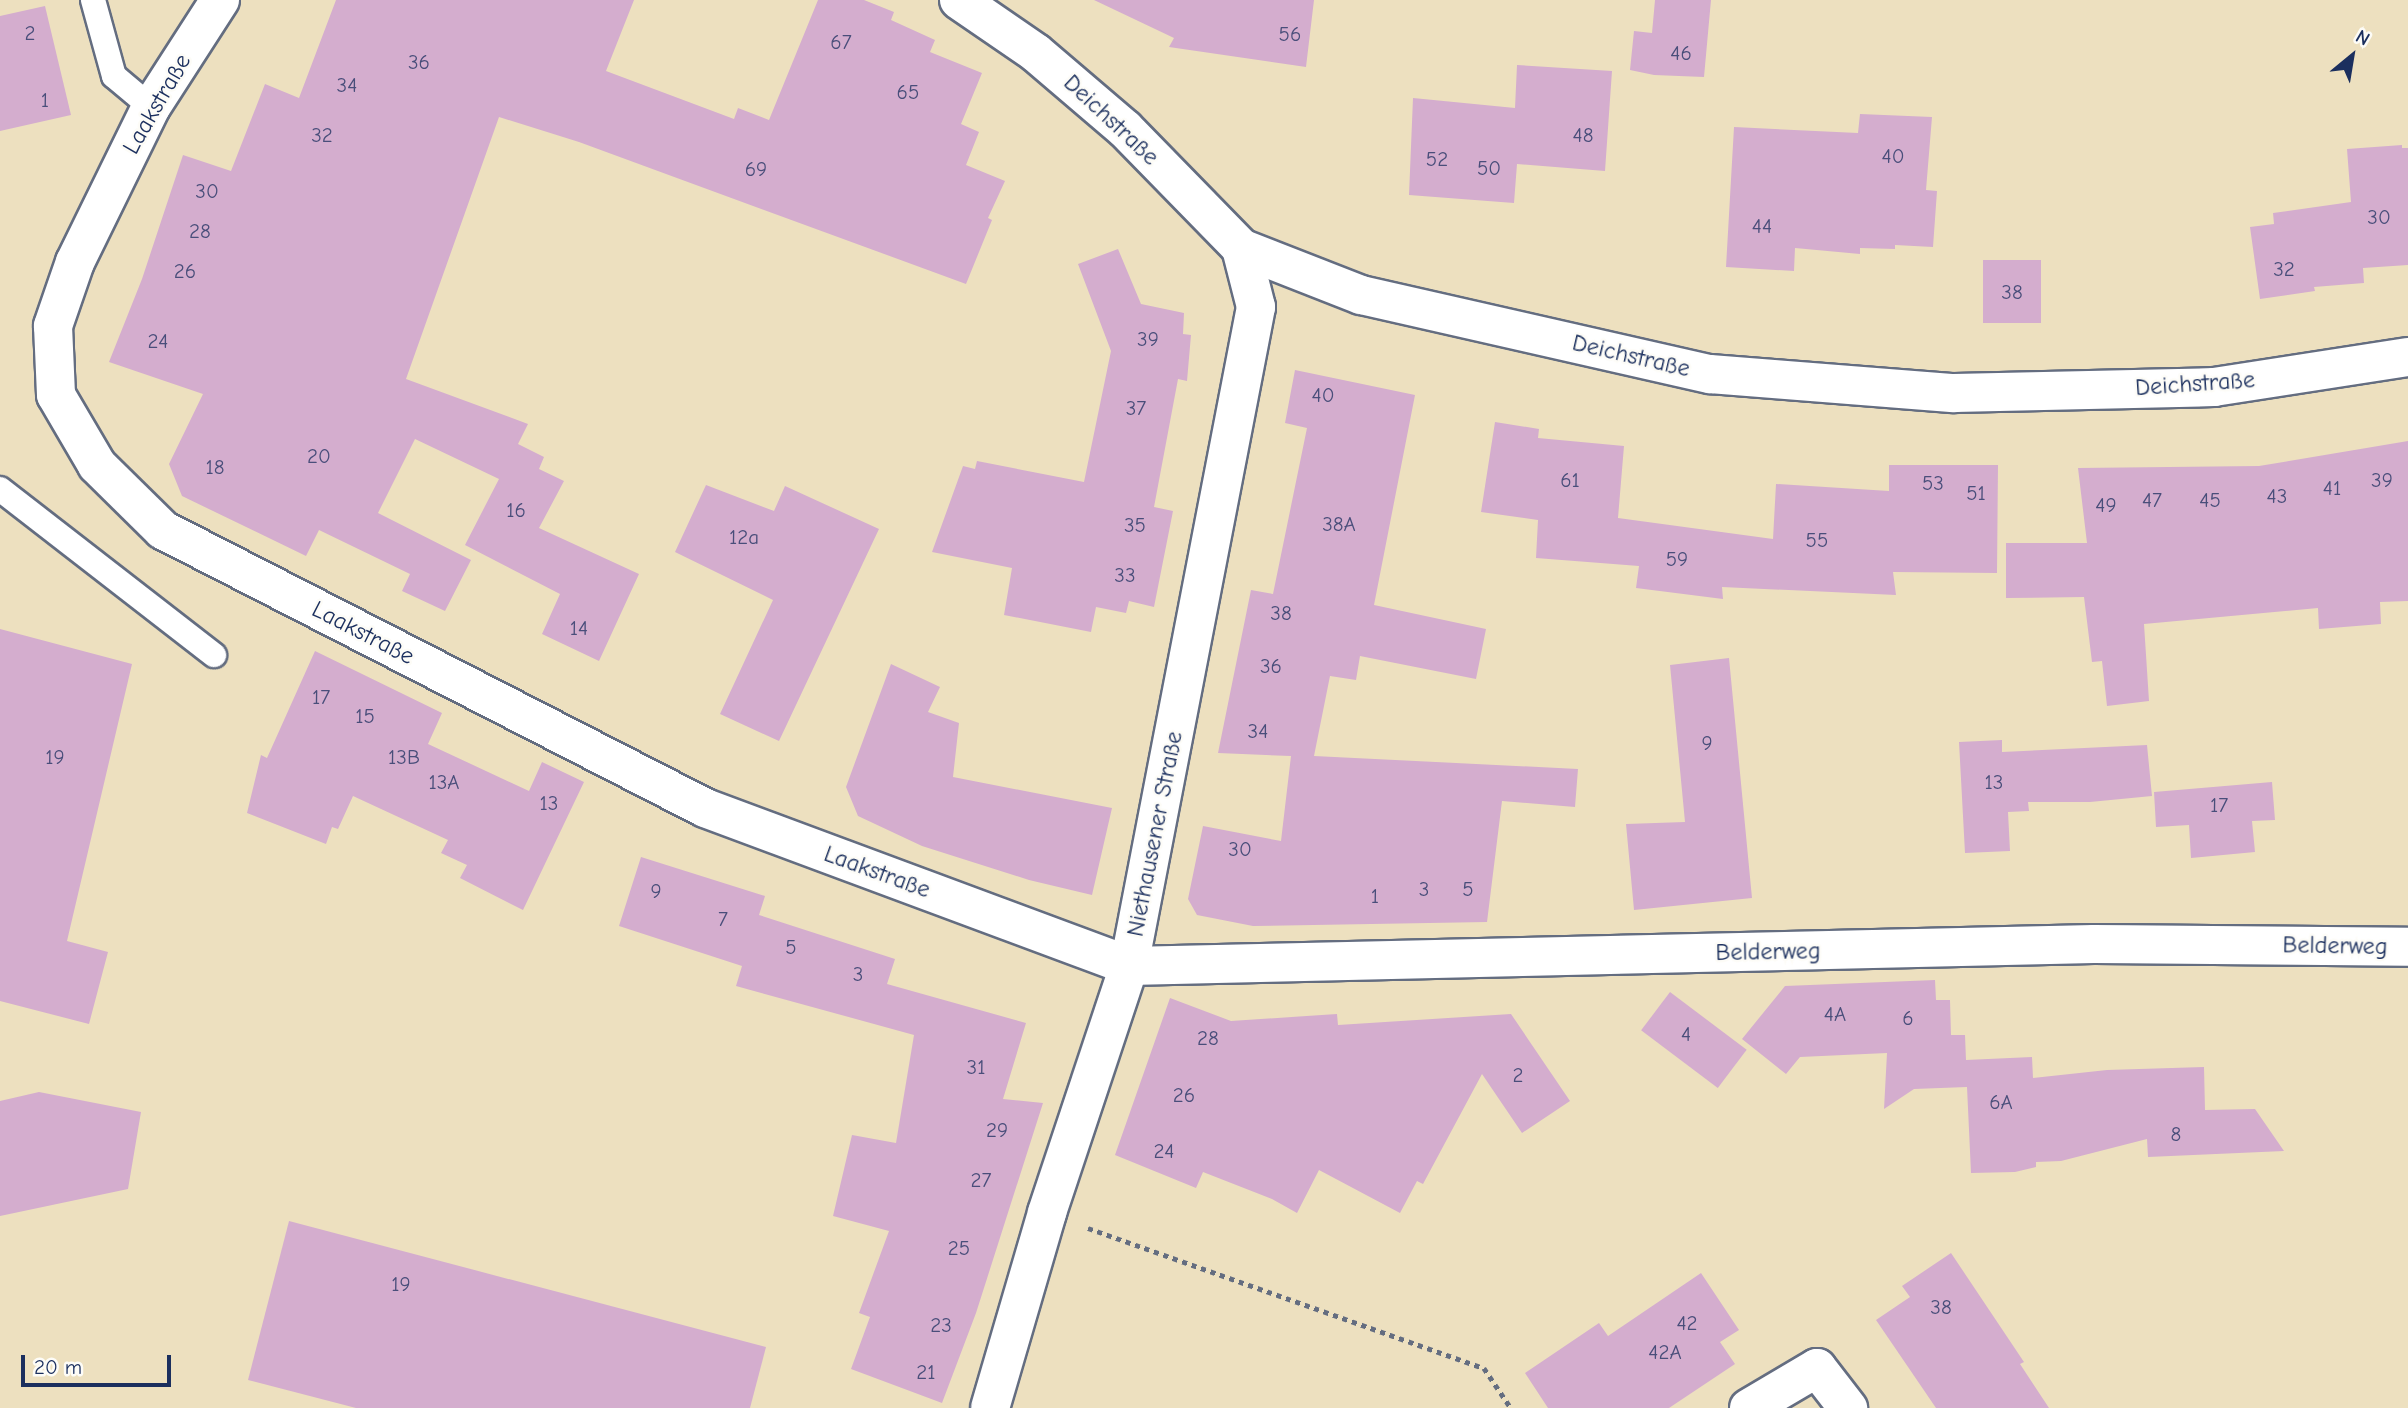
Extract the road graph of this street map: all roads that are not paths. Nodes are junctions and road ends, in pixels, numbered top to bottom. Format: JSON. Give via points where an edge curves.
{"nodes":[{"id":1,"x":93,"y":0,"type":"edge"},
{"id":2,"x":220,"y":0,"type":"edge"},
{"id":3,"x":959,"y":0,"type":"edge"},
{"id":4,"x":151,"y":107,"type":"junction"},
{"id":5,"x":1241,"y":248,"type":"junction"},
{"id":6,"x":2408,"y":357,"type":"edge"},
{"id":7,"x":0,"y":489,"type":"edge"},
{"id":8,"x":214,"y":655,"type":"dead end"},
{"id":9,"x":2408,"y":947,"type":"edge"},
{"id":10,"x":1129,"y":966,"type":"junction"},
{"id":11,"x":990,"y":1408,"type":"edge"},
{"id":12,"x":1749,"y":1408,"type":"edge"},
{"id":13,"x":1848,"y":1408,"type":"edge"}],
"edges":[{"from":1,"to":4,"type":"lane","via":[[114,76]]},
{"from":2,"to":4,"type":"street","name":"Laakstraße"},
{"from":3,"to":5,"type":"street","name":"Deichstraße","via":[[1037,53],[1125,129]]},
{"from":4,"to":10,"type":"street","name":"Laakstraße","via":[[75,262],[53,326],[56,395],[97,466],[163,530],[705,808]]},
{"from":5,"to":6,"type":"street","name":"Deichstraße","via":[[1362,295],[1710,374],[1954,393],[2200,387]]},
{"from":5,"to":10,"type":"street","name":"Niethausener Straße","via":[[1256,307]]},
{"from":7,"to":8,"type":"lane"},
{"from":9,"to":10,"type":"street","name":"Belderweg","via":[[2094,944]]},
{"from":10,"to":11,"type":"street","name":"Niethausener Straße","via":[[1047,1213]]},
{"from":12,"to":13,"type":"street","via":[[1817,1367]]}]}
